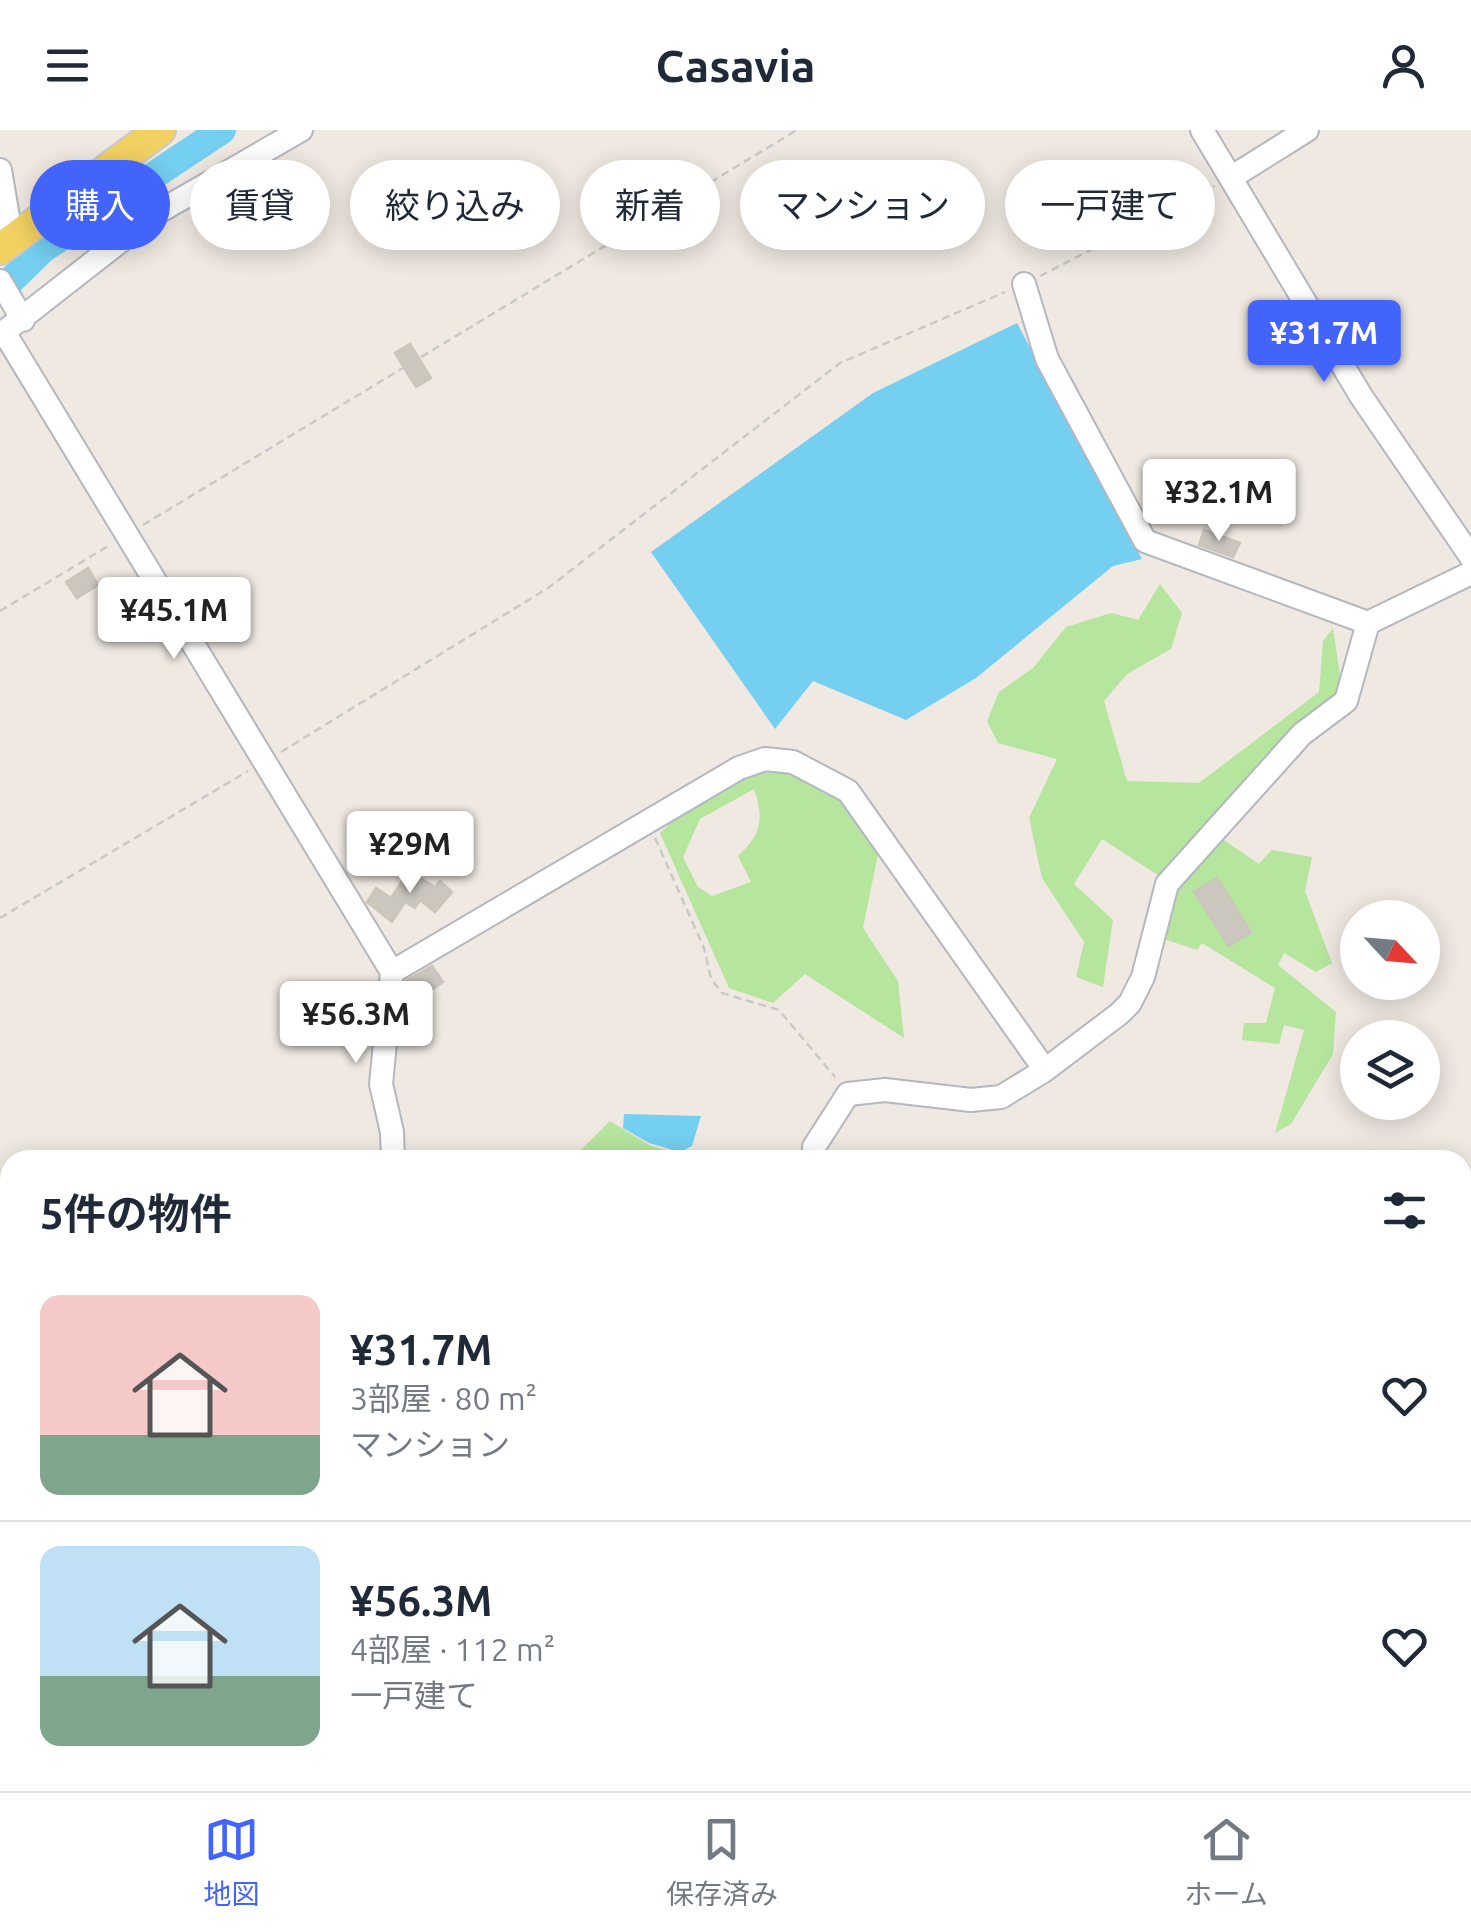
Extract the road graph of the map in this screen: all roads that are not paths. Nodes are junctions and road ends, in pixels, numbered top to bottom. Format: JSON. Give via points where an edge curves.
{"nodes":[{"id":1,"x":160,"y":130,"type":"edge"},
{"id":2,"x":300,"y":130,"type":"edge"},
{"id":3,"x":1202,"y":130,"type":"edge"},
{"id":4,"x":1307,"y":130,"type":"edge"},
{"id":5,"x":0,"y":170,"type":"edge"},
{"id":6,"x":1232,"y":177,"type":"junction"},
{"id":7,"x":8,"y":243,"type":"edge"},
{"id":8,"x":0,"y":281,"type":"edge"},
{"id":9,"x":1024,"y":284,"type":"road end"},
{"id":10,"x":9,"y":329,"type":"edge"},
{"id":11,"x":1471,"y":557,"type":"edge"},
{"id":12,"x":1471,"y":573,"type":"edge"},
{"id":13,"x":1368,"y":623,"type":"junction"},
{"id":14,"x":392,"y":972,"type":"junction"},
{"id":15,"x":1044,"y":1070,"type":"junction"},
{"id":16,"x":393,"y":1150,"type":"edge"},
{"id":17,"x":814,"y":1150,"type":"edge"}],
"edges":[{"from":1,"to":7,"type":"main road"},
{"from":2,"to":10,"type":"street","via":[[156,214]]},
{"from":3,"to":6,"type":"street"},
{"from":4,"to":6,"type":"street"},
{"from":5,"to":7,"type":"street"},
{"from":6,"to":11,"type":"street","via":[[1361,396]]},
{"from":8,"to":10,"type":"street"},
{"from":9,"to":13,"type":"street","via":[[1047,359],[1145,542]]},
{"from":10,"to":14,"type":"street"},
{"from":12,"to":13,"type":"street"},
{"from":13,"to":15,"type":"street","via":[[1346,701],[1302,734],[1167,884],[1130,1003]]},
{"from":14,"to":15,"type":"street","via":[[740,768],[765,759],[792,762],[848,791]]},
{"from":14,"to":16,"type":"street","via":[[381,1084]]},
{"from":15,"to":17,"type":"street","via":[[1001,1096],[971,1100],[885,1090],[848,1094]]}]}
